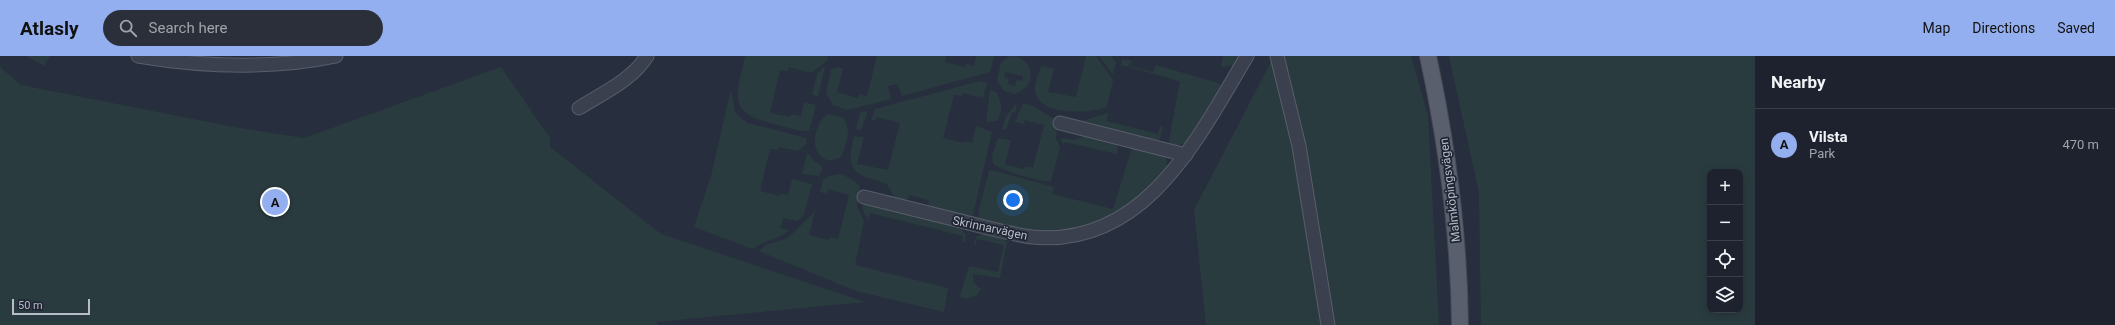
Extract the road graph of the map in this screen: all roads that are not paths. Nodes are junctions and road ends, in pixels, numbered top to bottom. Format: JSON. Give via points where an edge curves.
{"nodes":[{"id":1,"x":138,"y":56,"type":"edge"},
{"id":2,"x":336,"y":56,"type":"edge"},
{"id":3,"x":647,"y":56,"type":"edge"},
{"id":4,"x":1247,"y":56,"type":"edge"},
{"id":5,"x":1277,"y":56,"type":"edge"},
{"id":6,"x":1428,"y":56,"type":"edge"},
{"id":7,"x":220,"y":61,"type":"edge"},
{"id":8,"x":580,"y":108,"type":"dead end"},
{"id":9,"x":1060,"y":123,"type":"dead end"},
{"id":10,"x":1186,"y":155,"type":"junction"},
{"id":11,"x":864,"y":197,"type":"dead end"},
{"id":12,"x":1328,"y":325,"type":"edge"},
{"id":13,"x":1460,"y":325,"type":"edge"}],
"edges":[{"from":1,"to":7,"type":"street"},
{"from":2,"to":7,"type":"street","via":[[267,65]]},
{"from":3,"to":8,"type":"street","via":[[629,77]]},
{"from":4,"to":10,"type":"street","name":"Skrinnarvägen"},
{"from":5,"to":12,"type":"street","via":[[1298,146]]},
{"from":6,"to":13,"type":"main road","name":"Malmköpingsvägen","via":[[1449,171],[1458,264]]},
{"from":9,"to":10,"type":"street"},
{"from":10,"to":11,"type":"street","name":"Skrinnarvägen","via":[[1148,199],[1108,224],[1070,236],[1016,235]]}]}
